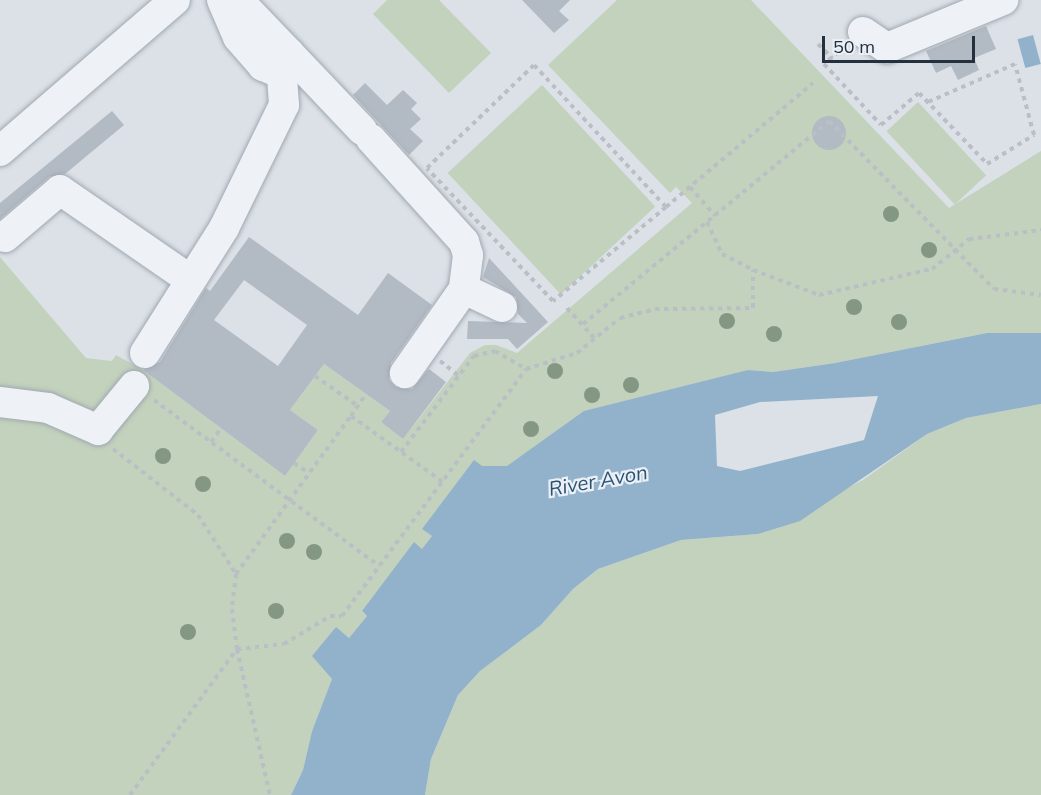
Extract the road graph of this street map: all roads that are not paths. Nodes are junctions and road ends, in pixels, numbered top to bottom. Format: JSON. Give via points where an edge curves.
{"nodes":[{"id":1,"x":175,"y":0,"type":"edge"},
{"id":2,"x":222,"y":0,"type":"edge"},
{"id":3,"x":238,"y":0,"type":"edge"},
{"id":4,"x":1003,"y":0,"type":"edge"},
{"id":5,"x":863,"y":32,"type":"road end"},
{"id":6,"x":286,"y":64,"type":"junction"},
{"id":7,"x":0,"y":151,"type":"edge"},
{"id":8,"x":5,"y":237,"type":"dead end"},
{"id":9,"x":189,"y":279,"type":"junction"},
{"id":10,"x":464,"y":289,"type":"junction"},
{"id":11,"x":502,"y":307,"type":"dead end"},
{"id":12,"x":145,"y":353,"type":"dead end"},
{"id":13,"x":405,"y":373,"type":"dead end"},
{"id":14,"x":134,"y":386,"type":"road end"},
{"id":15,"x":0,"y":402,"type":"edge"}],
"edges":[{"from":1,"to":7,"type":"lane"},
{"from":2,"to":6,"type":"lane","via":[[238,37],[263,66]]},
{"from":3,"to":6,"type":"lane"},
{"from":4,"to":5,"type":"lane","via":[[887,48]]},
{"from":6,"to":9,"type":"lane","via":[[284,105],[224,228]]},
{"from":6,"to":10,"type":"lane","via":[[366,134],[464,242],[468,273]]},
{"from":8,"to":9,"type":"lane","via":[[60,190]]},
{"from":9,"to":12,"type":"lane"},
{"from":10,"to":11,"type":"lane"},
{"from":10,"to":13,"type":"lane"},
{"from":14,"to":15,"type":"lane","via":[[98,430],[48,408]]}]}
